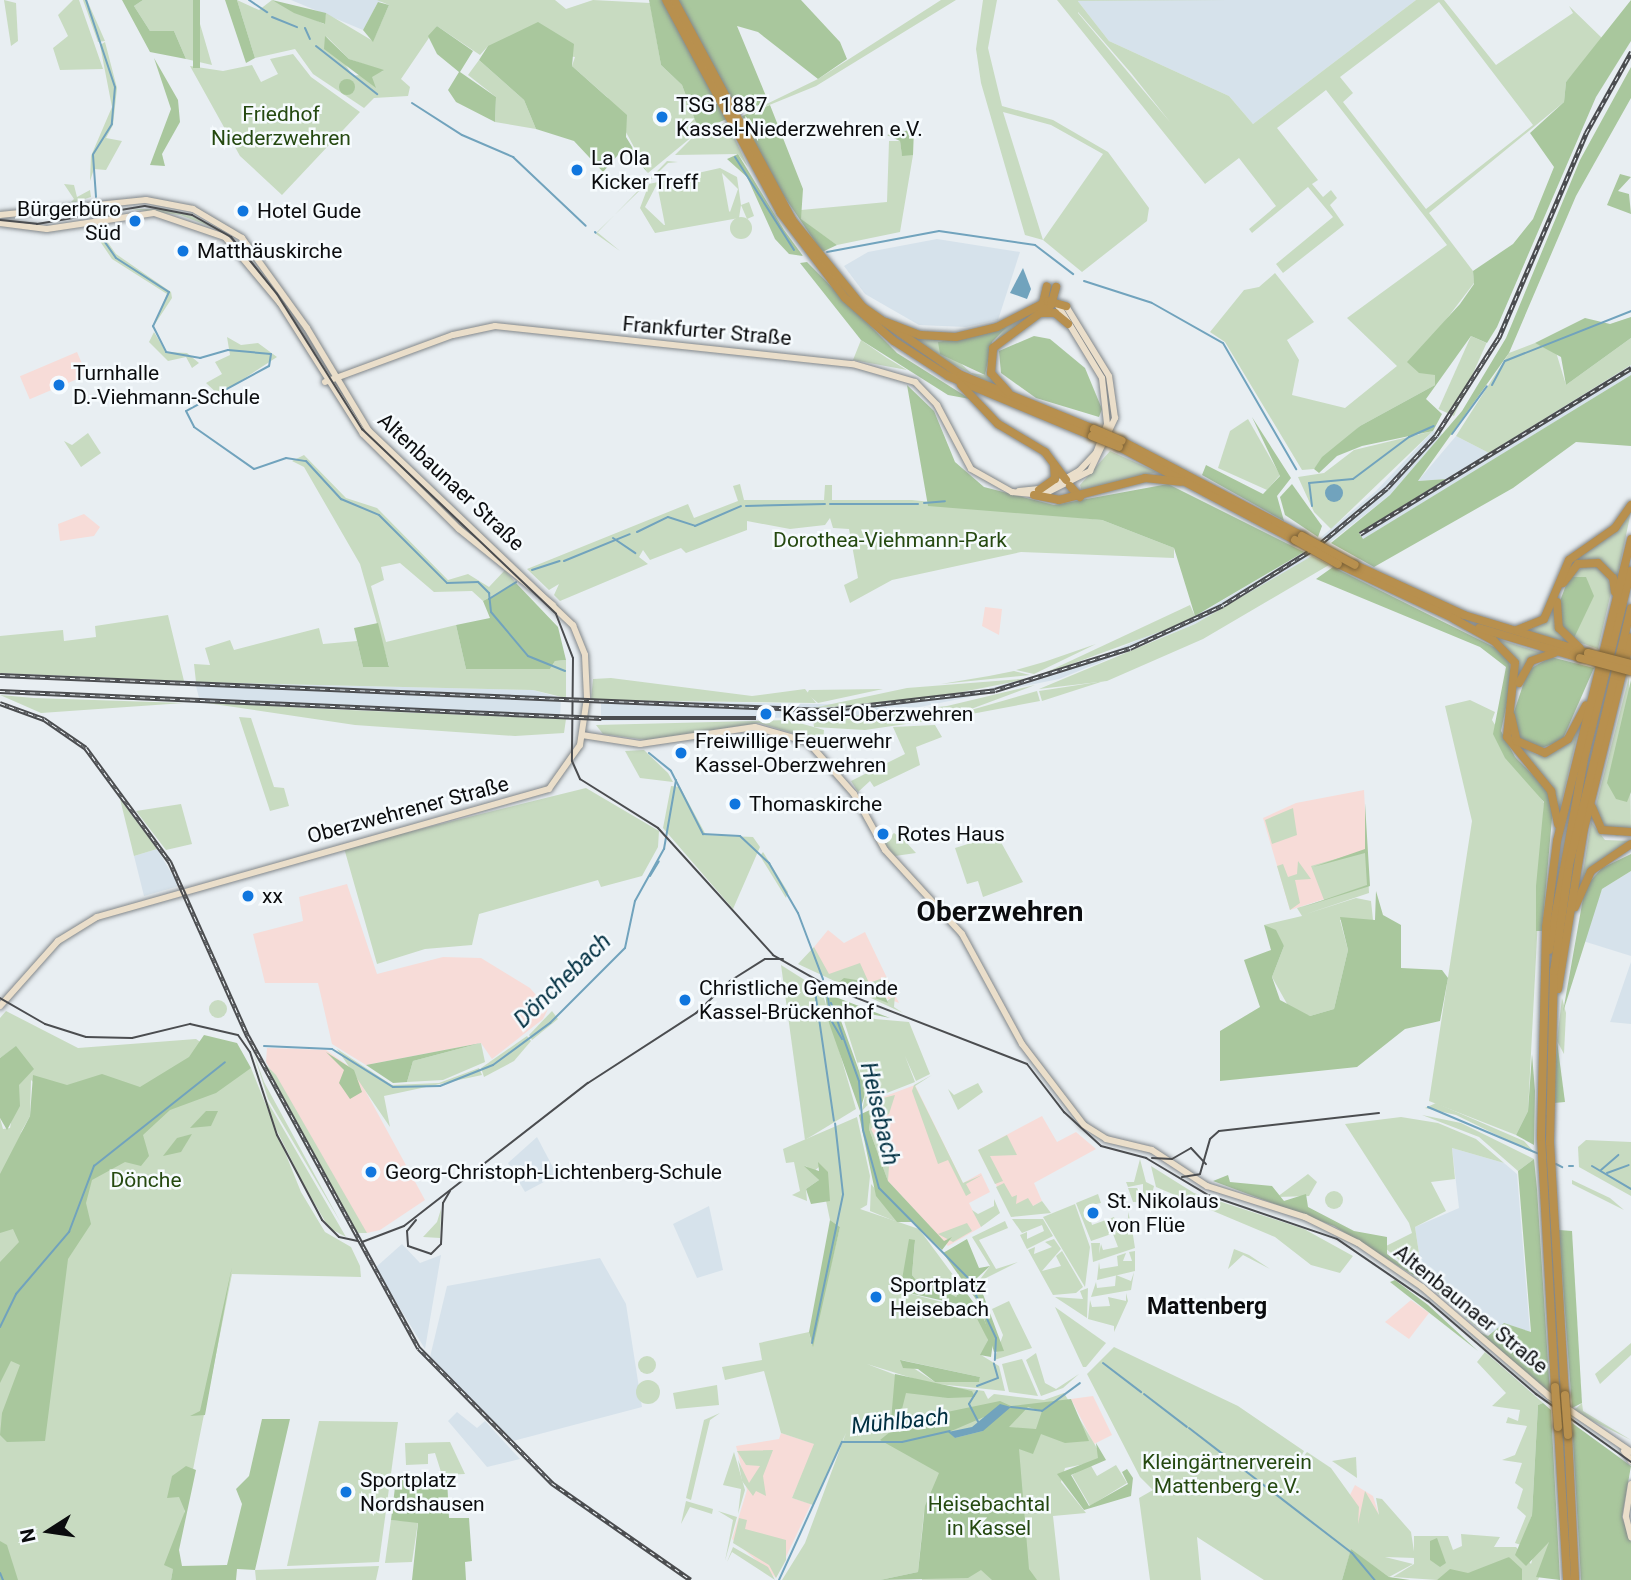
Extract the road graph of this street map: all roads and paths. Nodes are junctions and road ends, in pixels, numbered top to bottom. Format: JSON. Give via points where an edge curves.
{"nodes":[{"id":1,"x":666,"y":0,"type":"edge"},
{"id":2,"x":674,"y":0,"type":"edge"},
{"id":3,"x":0,"y":215,"type":"edge"},
{"id":4,"x":0,"y":223,"type":"edge"},
{"id":5,"x":242,"y":238,"type":"junction"},
{"id":6,"x":234,"y":244,"type":"junction"},
{"id":7,"x":807,"y":247,"type":"junction"},
{"id":8,"x":824,"y":270,"type":"junction"},
{"id":9,"x":1055,"y":300,"type":"junction"},
{"id":10,"x":1043,"y":303,"type":"junction"},
{"id":11,"x":1066,"y":306,"type":"joint"},
{"id":12,"x":1035,"y":315,"type":"junction"},
{"id":13,"x":873,"y":316,"type":"junction"},
{"id":14,"x":1068,"y":324,"type":"junction"},
{"id":15,"x":331,"y":366,"type":"junction"},
{"id":16,"x":353,"y":372,"type":"junction"},
{"id":17,"x":337,"y":378,"type":"junction"},
{"id":18,"x":957,"y":380,"type":"junction"},
{"id":19,"x":325,"y":382,"type":"junction"},
{"id":20,"x":1019,"y":400,"type":"junction"},
{"id":21,"x":1093,"y":433,"type":"junction"},
{"id":22,"x":1120,"y":444,"type":"junction"},
{"id":23,"x":1049,"y":456,"type":"junction"},
{"id":24,"x":1068,"y":483,"type":"junction"},
{"id":25,"x":1203,"y":490,"type":"junction"},
{"id":26,"x":1037,"y":492,"type":"junction"},
{"id":27,"x":1080,"y":497,"type":"junction"},
{"id":28,"x":1631,"y":505,"type":"edge"},
{"id":29,"x":1298,"y":538,"type":"junction"},
{"id":30,"x":1631,"y":539,"type":"edge"},
{"id":31,"x":1352,"y":567,"type":"junction"},
{"id":32,"x":1631,"y":571,"type":"edge"},
{"id":33,"x":1631,"y":608,"type":"edge"},
{"id":34,"x":563,"y":612,"type":"junction"},
{"id":35,"x":1613,"y":613,"type":"junction"},
{"id":36,"x":1454,"y":619,"type":"junction"},
{"id":37,"x":1497,"y":626,"type":"junction"},
{"id":38,"x":1631,"y":638,"type":"edge"},
{"id":39,"x":1558,"y":652,"type":"junction"},
{"id":40,"x":1583,"y":653,"type":"junction"},
{"id":41,"x":1631,"y":664,"type":"edge"},
{"id":42,"x":1631,"y":671,"type":"edge"},
{"id":43,"x":1595,"y":682,"type":"junction"},
{"id":44,"x":585,"y":719,"type":"junction"},
{"id":45,"x":581,"y":739,"type":"junction"},
{"id":46,"x":598,"y":739,"type":"junction"},
{"id":47,"x":1593,"y":790,"type":"junction"},
{"id":48,"x":1631,"y":832,"type":"edge"},
{"id":49,"x":1557,"y":841,"type":"junction"},
{"id":50,"x":1631,"y":844,"type":"edge"},
{"id":51,"x":1567,"y":929,"type":"junction"},
{"id":52,"x":0,"y":1006,"type":"edge"},
{"id":53,"x":1544,"y":1006,"type":"junction"},
{"id":54,"x":1551,"y":1026,"type":"junction"},
{"id":55,"x":1546,"y":1140,"type":"junction"},
{"id":56,"x":1547,"y":1183,"type":"junction"},
{"id":57,"x":1618,"y":1444,"type":"junction"},
{"id":58,"x":1631,"y":1452,"type":"edge"},
{"id":59,"x":1631,"y":1461,"type":"edge"},
{"id":60,"x":1631,"y":1484,"type":"edge"},
{"id":61,"x":1631,"y":1506,"type":"edge"},
{"id":62,"x":1626,"y":1517,"type":"junction"},
{"id":63,"x":1631,"y":1537,"type":"edge"},
{"id":64,"x":1567,"y":1580,"type":"edge"},
{"id":65,"x":1576,"y":1580,"type":"edge"}],
"edges":[{"from":1,"to":7,"type":"highway"},
{"from":2,"to":7,"type":"highway"},
{"from":3,"to":5,"type":"main road","via":[[146,200],[193,209]]},
{"from":4,"to":6,"type":"main road","via":[[47,229],[154,214],[195,223]]},
{"from":5,"to":6,"type":"main road"},
{"from":5,"to":15,"type":"main road"},
{"from":6,"to":19,"type":"main road","via":[[280,303]]},
{"from":7,"to":8,"type":"highway"},
{"from":8,"to":13,"type":"highway"},
{"from":8,"to":18,"type":"highway","via":[[877,327]]},
{"from":9,"to":10,"type":"highway"},
{"from":9,"to":10,"type":"highway","via":[[1052,286]]},
{"from":9,"to":11,"type":"highway"},
{"from":9,"to":12,"type":"highway"},
{"from":9,"to":14,"type":"main road"},
{"from":10,"to":13,"type":"highway","via":[[991,329],[956,337],[920,335]]},
{"from":11,"to":24,"type":"main road","via":[[1106,370],[1115,411],[1104,453]]},
{"from":12,"to":14,"type":"highway","via":[[1053,312]]},
{"from":12,"to":20,"type":"highway","via":[[1000,338],[990,355],[995,380]]},
{"from":13,"to":20,"type":"highway","via":[[940,364]]},
{"from":14,"to":24,"type":"main road","via":[[1100,372],[1109,410],[1096,453]]},
{"from":15,"to":16,"type":"main road"},
{"from":15,"to":17,"type":"main road","name":"Altenbaunaer Straße"},
{"from":16,"to":17,"type":"main road","name":"Frankfurter Straße"},
{"from":16,"to":26,"type":"main road","name":"Frankfurter Straße","via":[[495,326],[895,372],[933,399],[971,469],[1007,489]]},
{"from":17,"to":19,"type":"main road","name":"Frankfurter Straße"},
{"from":17,"to":34,"type":"main road","name":"Altenbaunaer Straße","via":[[377,439]]},
{"from":18,"to":21,"type":"highway"},
{"from":18,"to":23,"type":"highway","via":[[998,424]]},
{"from":19,"to":34,"type":"main road","name":"Altenbaunaer Straße","via":[[363,434],[459,529]]},
{"from":20,"to":21,"type":"highway"},
{"from":21,"to":22,"type":"highway","bridge":true},
{"from":22,"to":25,"type":"highway"},
{"from":22,"to":29,"type":"highway"},
{"from":23,"to":24,"type":"highway"},
{"from":23,"to":26,"type":"highway","via":[[1056,477]]},
{"from":24,"to":26,"type":"main road"},
{"from":24,"to":27,"type":"highway"},
{"from":25,"to":27,"type":"highway","via":[[1152,478]]},
{"from":25,"to":29,"type":"highway"},
{"from":26,"to":27,"type":"highway"},
{"from":28,"to":37,"type":"highway","via":[[1615,528],[1569,560],[1541,624],[1522,631]]},
{"from":29,"to":31,"type":"highway","bridge":true},
{"from":30,"to":35,"type":"highway"},
{"from":31,"to":36,"type":"highway"},
{"from":31,"to":37,"type":"highway"},
{"from":32,"to":53,"type":"highway","via":[[1562,864]]},
{"from":33,"to":54,"type":"highway","via":[[1569,865]]},
{"from":34,"to":44,"type":"main road","name":"Altenbaunaer Straße","via":[[583,648]]},
{"from":35,"to":40,"type":"highway","via":[[1613,578],[1604,566],[1585,562],[1567,574],[1556,621]]},
{"from":35,"to":43,"type":"highway"},
{"from":36,"to":39,"type":"highway"},
{"from":36,"to":49,"type":"highway","via":[[1494,641],[1515,663],[1507,737],[1551,791]]},
{"from":37,"to":40,"type":"highway"},
{"from":38,"to":47,"type":"highway"},
{"from":39,"to":40,"type":"highway"},
{"from":39,"to":43,"type":"highway","via":[[1535,658],[1523,674],[1511,725],[1525,748],[1545,752],[1563,743]]},
{"from":40,"to":41,"type":"highway","bridge":true},
{"from":40,"to":42,"type":"highway","bridge":true},
{"from":43,"to":49,"type":"highway"},
{"from":44,"to":45,"type":"main road","name":"Altenbaunaer Straße"},
{"from":44,"to":46,"type":"main road"},
{"from":45,"to":46,"type":"main road","name":"Altenbaunaer Straße"},
{"from":45,"to":52,"type":"main road","name":"Oberzwehrener Straße","via":[[546,790],[82,924]]},
{"from":46,"to":57,"type":"main road","name":"Altenbaunaer Straße","via":[[640,744],[755,727],[808,742],[854,794],[885,850],[962,934],[1027,1052],[1084,1125],[1106,1139],[1152,1150],[1207,1186],[1305,1217],[1358,1243]]},
{"from":47,"to":48,"type":"highway","via":[[1594,818],[1602,830]]},
{"from":47,"to":51,"type":"highway"},
{"from":49,"to":53,"type":"highway"},
{"from":50,"to":51,"type":"highway","via":[[1586,878]]},
{"from":51,"to":54,"type":"highway"},
{"from":53,"to":55,"type":"highway"},
{"from":54,"to":55,"type":"highway"},
{"from":55,"to":56,"type":"highway"},
{"from":56,"to":64,"type":"highway","bridge":true},
{"from":56,"to":65,"type":"highway","bridge":true},
{"from":57,"to":58,"type":"main road","name":"Altenbaunaer Straße"},
{"from":57,"to":59,"type":"main road"},
{"from":60,"to":62,"type":"main road"},
{"from":61,"to":62,"type":"main road"},
{"from":62,"to":63,"type":"main road"}]}
